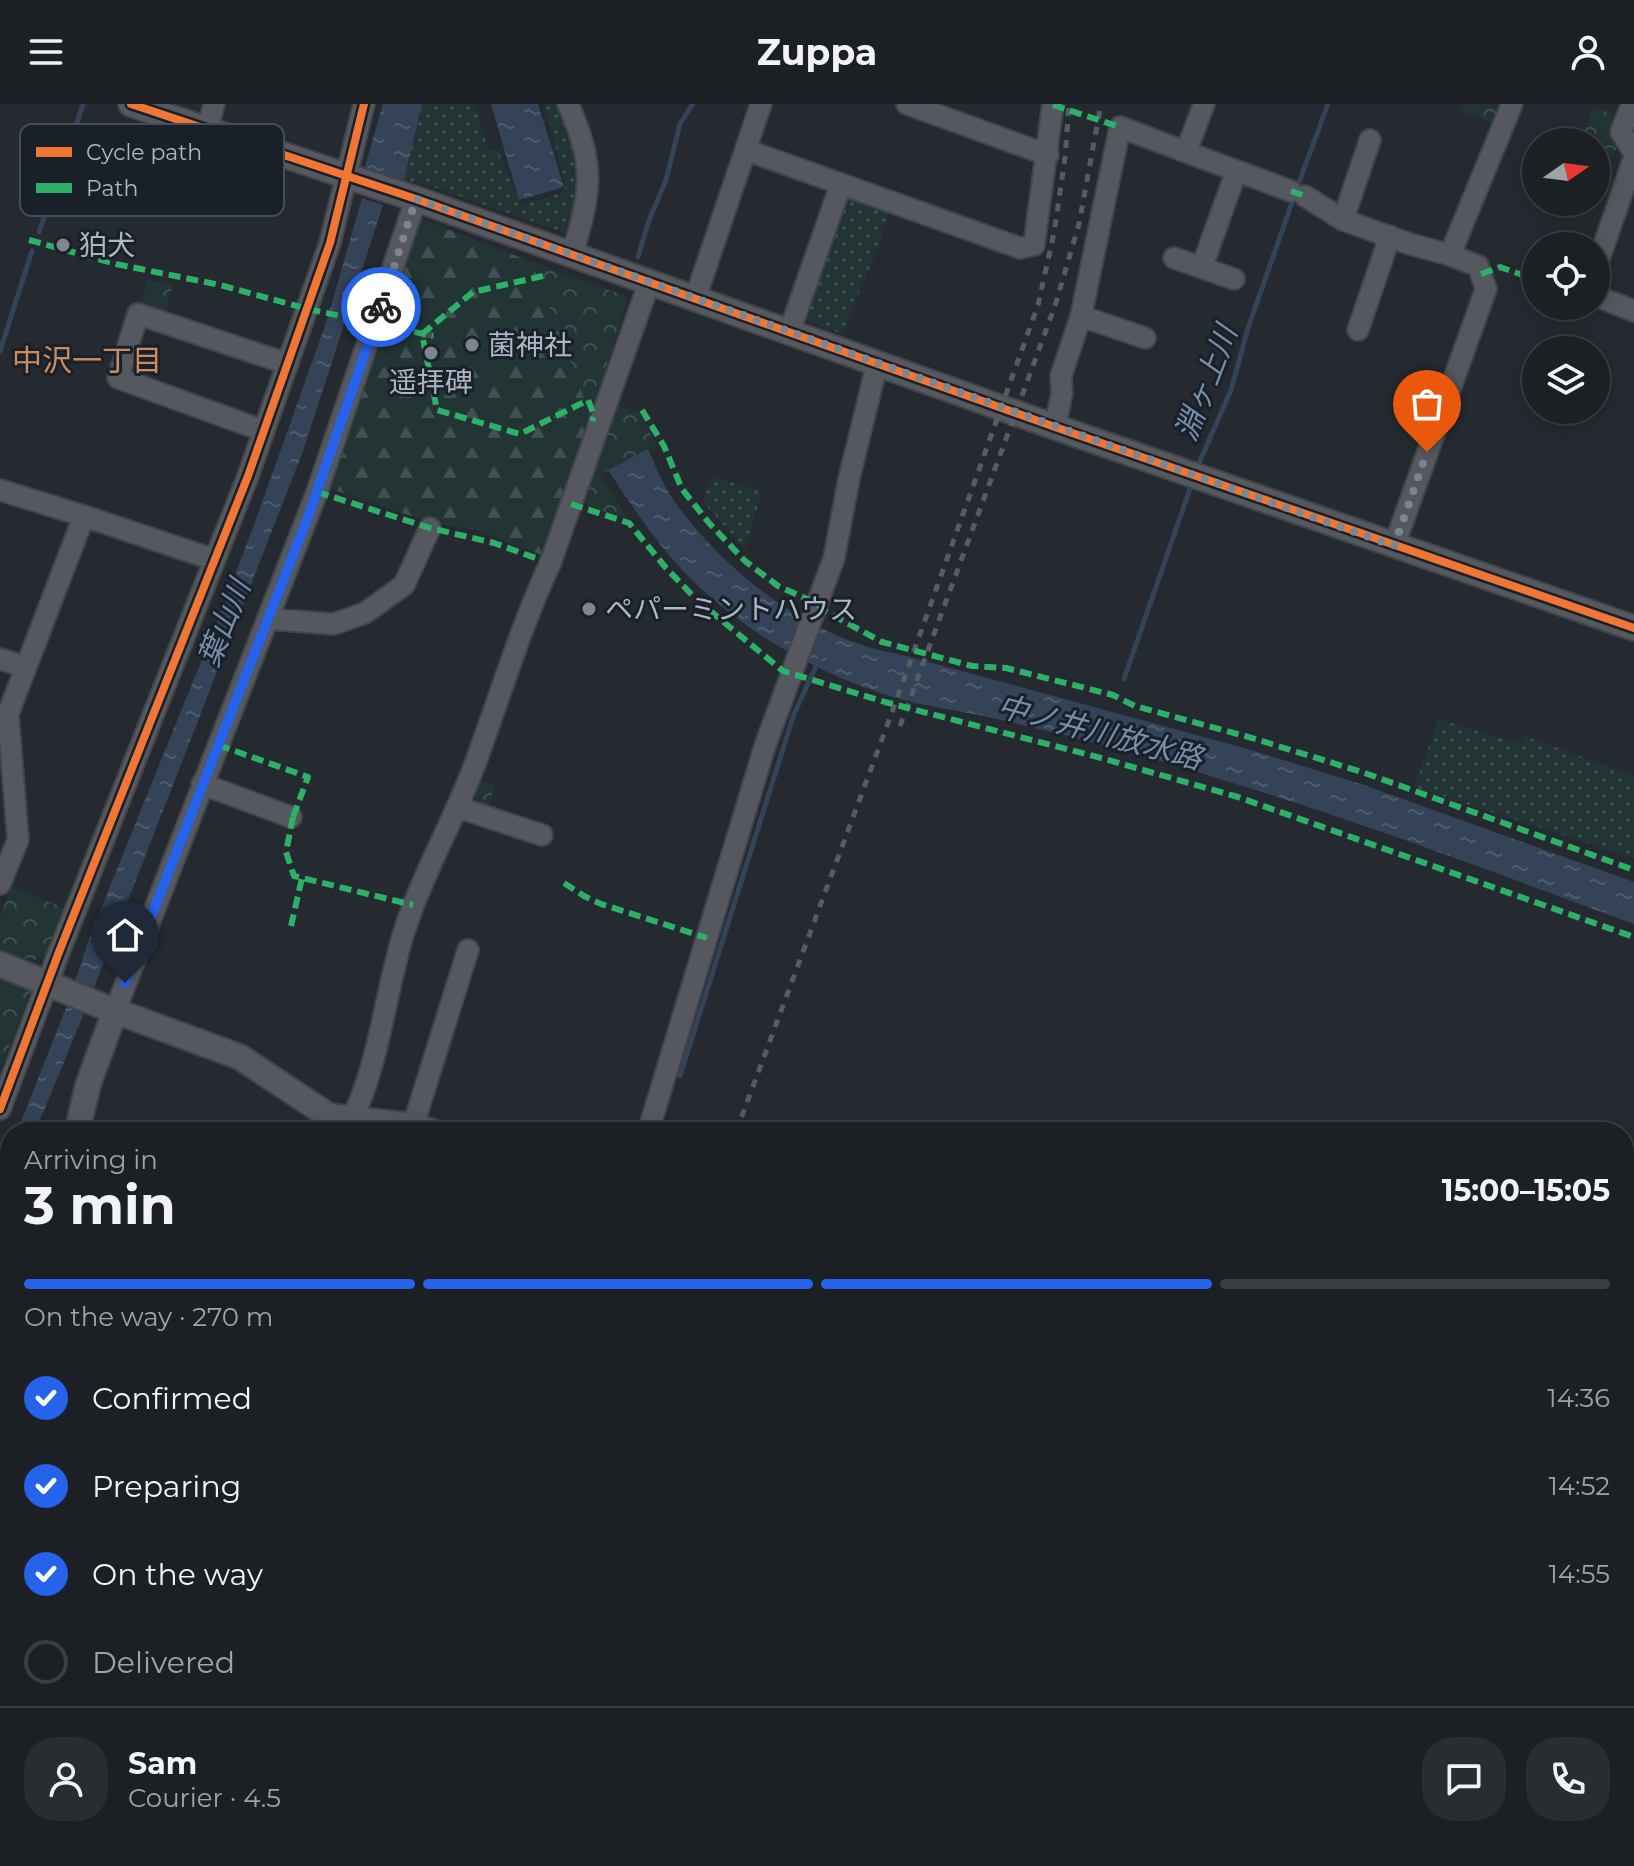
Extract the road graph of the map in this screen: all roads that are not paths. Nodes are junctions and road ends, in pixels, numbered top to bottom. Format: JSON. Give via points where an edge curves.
{"nodes":[{"id":1,"x":131,"y":104,"type":"edge"},
{"id":2,"x":214,"y":104,"type":"edge"},
{"id":3,"x":364,"y":104,"type":"edge"},
{"id":4,"x":568,"y":104,"type":"edge"},
{"id":5,"x":761,"y":104,"type":"edge"},
{"id":6,"x":907,"y":104,"type":"edge"},
{"id":7,"x":1053,"y":104,"type":"edge"},
{"id":8,"x":1204,"y":104,"type":"edge"},
{"id":9,"x":1512,"y":104,"type":"edge"},
{"id":10,"x":1632,"y":104,"type":"edge"},
{"id":11,"x":193,"y":124,"type":"edge"},
{"id":12,"x":209,"y":124,"type":"edge"},
{"id":13,"x":1370,"y":140,"type":"dead end"},
{"id":14,"x":746,"y":150,"type":"junction"},
{"id":15,"x":1186,"y":152,"type":"junction"},
{"id":16,"x":284,"y":155,"type":"edge"},
{"id":17,"x":1048,"y":155,"type":"junction"},
{"id":18,"x":1634,"y":156,"type":"edge"},
{"id":19,"x":1236,"y":172,"type":"junction"},
{"id":20,"x":350,"y":177,"type":"junction"},
{"id":21,"x":841,"y":184,"type":"junction"},
{"id":22,"x":412,"y":198,"type":"junction"},
{"id":23,"x":1343,"y":220,"type":"junction"},
{"id":24,"x":1608,"y":232,"type":"edge"},
{"id":25,"x":1390,"y":236,"type":"junction"},
{"id":26,"x":572,"y":255,"type":"junction"},
{"id":27,"x":1450,"y":255,"type":"junction"},
{"id":28,"x":1174,"y":258,"type":"dead end"},
{"id":29,"x":1202,"y":267,"type":"junction"},
{"id":30,"x":1234,"y":279,"type":"dead end"},
{"id":31,"x":649,"y":283,"type":"junction"},
{"id":32,"x":695,"y":299,"type":"junction"},
{"id":33,"x":1610,"y":302,"type":"edge"},
{"id":34,"x":1634,"y":311,"type":"edge"},
{"id":35,"x":1081,"y":316,"type":"junction"},
{"id":36,"x":1358,"y":330,"type":"dead end"},
{"id":37,"x":789,"y":333,"type":"junction"},
{"id":38,"x":1145,"y":338,"type":"dead end"},
{"id":39,"x":288,"y":364,"type":"junction"},
{"id":40,"x":877,"y":364,"type":"junction"},
{"id":41,"x":1055,"y":427,"type":"junction"},
{"id":42,"x":264,"y":431,"type":"junction"},
{"id":43,"x":0,"y":490,"type":"edge"},
{"id":44,"x":84,"y":516,"type":"junction"},
{"id":45,"x":430,"y":528,"type":"dead end"},
{"id":46,"x":1394,"y":546,"type":"junction"},
{"id":47,"x":215,"y":560,"type":"junction"},
{"id":48,"x":269,"y":619,"type":"junction"},
{"id":49,"x":1634,"y":628,"type":"edge"},
{"id":50,"x":0,"y":659,"type":"edge"},
{"id":51,"x":25,"y":667,"type":"junction"},
{"id":52,"x":202,"y":784,"type":"junction"},
{"id":53,"x":457,"y":807,"type":"junction"},
{"id":54,"x":291,"y":817,"type":"dead end"},
{"id":55,"x":542,"y":835,"type":"dead end"},
{"id":56,"x":0,"y":884,"type":"edge"},
{"id":57,"x":468,"y":950,"type":"dead end"},
{"id":58,"x":0,"y":964,"type":"edge"},
{"id":59,"x":54,"y":984,"type":"junction"},
{"id":60,"x":111,"y":1009,"type":"junction"},
{"id":61,"x":0,"y":1109,"type":"edge"},
{"id":62,"x":352,"y":1119,"type":"junction"},
{"id":63,"x":79,"y":1122,"type":"edge"},
{"id":64,"x":373,"y":1122,"type":"edge"},
{"id":65,"x":425,"y":1122,"type":"edge"},
{"id":66,"x":651,"y":1122,"type":"edge"}],
"edges":[{"from":1,"to":11,"type":"street"},
{"from":2,"to":12,"type":"street"},
{"from":3,"to":20,"type":"street"},
{"from":4,"to":26,"type":"street","via":[[589,165],[587,207]]},
{"from":5,"to":14,"type":"street"},
{"from":6,"to":17,"type":"street"},
{"from":7,"to":17,"type":"street"},
{"from":8,"to":15,"type":"street"},
{"from":9,"to":27,"type":"street"},
{"from":10,"to":18,"type":"street","via":[[1621,132]]},
{"from":13,"to":23,"type":"street"},
{"from":14,"to":21,"type":"street"},
{"from":14,"to":32,"type":"street"},
{"from":15,"to":19,"type":"street"},
{"from":15,"to":35,"type":"street","via":[[1120,127]]},
{"from":16,"to":20,"type":"street"},
{"from":17,"to":21,"type":"street","via":[[1034,245],[1020,248]]},
{"from":18,"to":24,"type":"street"},
{"from":19,"to":23,"type":"street","via":[[1298,194]]},
{"from":19,"to":29,"type":"street"},
{"from":20,"to":22,"type":"street"},
{"from":20,"to":39,"type":"street"},
{"from":21,"to":37,"type":"street"},
{"from":22,"to":26,"type":"street"},
{"from":22,"to":48,"type":"street","via":[[317,492]]},
{"from":23,"to":25,"type":"street"},
{"from":25,"to":27,"type":"street"},
{"from":25,"to":36,"type":"street"},
{"from":26,"to":31,"type":"street"},
{"from":27,"to":46,"type":"street","via":[[1478,266],[1486,289]]},
{"from":28,"to":29,"type":"street"},
{"from":29,"to":30,"type":"street"},
{"from":31,"to":32,"type":"street"},
{"from":31,"to":53,"type":"street"},
{"from":32,"to":37,"type":"street"},
{"from":33,"to":34,"type":"street"},
{"from":35,"to":38,"type":"street"},
{"from":35,"to":41,"type":"street","via":[[1061,376]]},
{"from":37,"to":40,"type":"street"},
{"from":39,"to":42,"type":"street"},
{"from":39,"to":42,"type":"street","via":[[138,314],[118,378]]},
{"from":40,"to":41,"type":"street"},
{"from":40,"to":66,"type":"street","via":[[834,558],[765,746]]},
{"from":41,"to":46,"type":"street"},
{"from":42,"to":47,"type":"street"},
{"from":43,"to":44,"type":"street"},
{"from":44,"to":47,"type":"street"},
{"from":44,"to":51,"type":"street"},
{"from":45,"to":48,"type":"street","via":[[404,585],[365,613],[334,624]]},
{"from":46,"to":49,"type":"street"},
{"from":47,"to":59,"type":"street"},
{"from":48,"to":52,"type":"street"},
{"from":50,"to":51,"type":"street"},
{"from":51,"to":56,"type":"street","via":[[8,714],[18,840]]},
{"from":52,"to":54,"type":"street"},
{"from":52,"to":60,"type":"street"},
{"from":53,"to":55,"type":"street"},
{"from":53,"to":62,"type":"street","via":[[408,920]]},
{"from":57,"to":65,"type":"street"},
{"from":58,"to":59,"type":"street"},
{"from":59,"to":60,"type":"street"},
{"from":59,"to":61,"type":"street"},
{"from":60,"to":62,"type":"street","via":[[240,1057],[329,1116]]},
{"from":60,"to":63,"type":"street"},
{"from":62,"to":64,"type":"street"}]}
